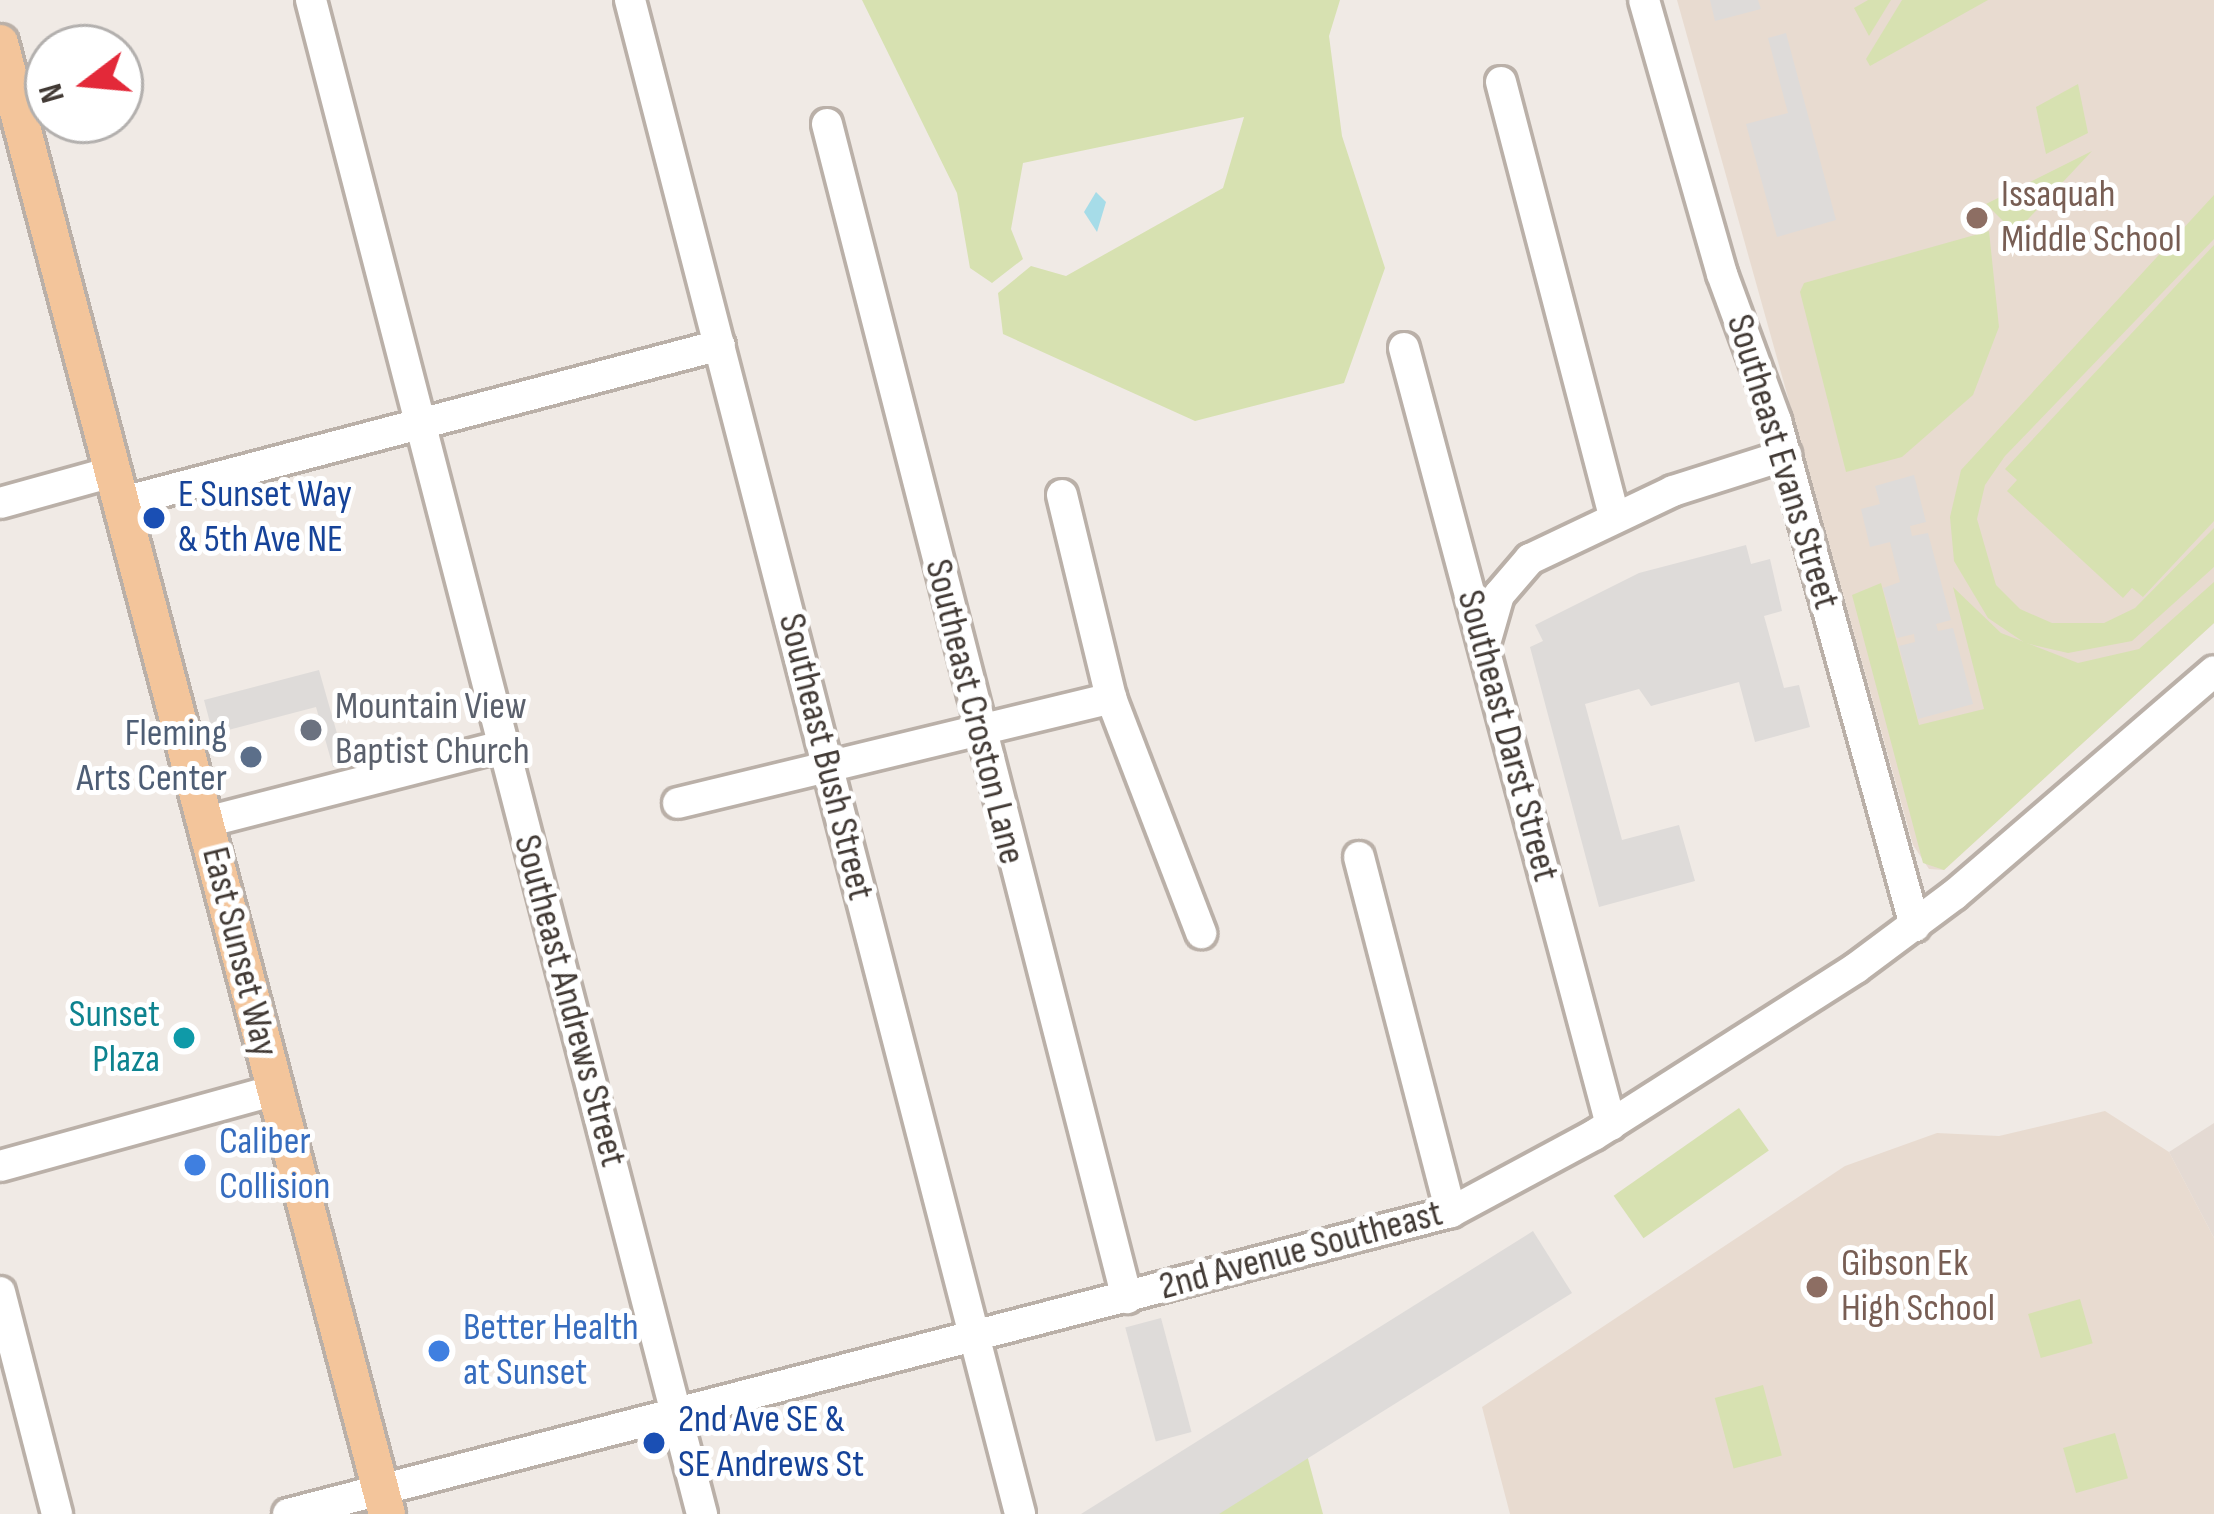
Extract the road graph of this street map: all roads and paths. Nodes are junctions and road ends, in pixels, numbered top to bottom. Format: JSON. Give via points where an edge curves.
{"nodes":[{"id":1,"x":311,"y":0,"type":"edge"},
{"id":2,"x":630,"y":0,"type":"edge"},
{"id":3,"x":1644,"y":0,"type":"edge"},
{"id":4,"x":0,"y":43,"type":"edge"},
{"id":5,"x":1501,"y":82,"type":"dead end"},
{"id":6,"x":827,"y":124,"type":"dead end"},
{"id":7,"x":720,"y":346,"type":"junction"},
{"id":8,"x":1404,"y":348,"type":"dead end"},
{"id":9,"x":422,"y":426,"type":"junction"},
{"id":10,"x":1786,"y":455,"type":"junction"},
{"id":11,"x":119,"y":487,"type":"junction"},
{"id":12,"x":1062,"y":495,"type":"dead end"},
{"id":13,"x":0,"y":503,"type":"edge"},
{"id":14,"x":1614,"y":515,"type":"junction"},
{"id":15,"x":1489,"y":665,"type":"junction"},
{"id":16,"x":2214,"y":670,"type":"edge"},
{"id":17,"x":1112,"y":698,"type":"junction"},
{"id":18,"x":977,"y":731,"type":"junction"},
{"id":19,"x":503,"y":746,"type":"junction"},
{"id":20,"x":828,"y":769,"type":"junction"},
{"id":21,"x":678,"y":803,"type":"dead end"},
{"id":22,"x":206,"y":823,"type":"junction"},
{"id":23,"x":1359,"y":857,"type":"dead end"},
{"id":24,"x":1916,"y":926,"type":"junction"},
{"id":25,"x":1201,"y":933,"type":"dead end"},
{"id":26,"x":274,"y":1090,"type":"junction"},
{"id":27,"x":1611,"y":1125,"type":"junction"},
{"id":28,"x":0,"y":1166,"type":"edge"},
{"id":29,"x":1451,"y":1212,"type":"junction"},
{"id":30,"x":0,"y":1292,"type":"edge"},
{"id":31,"x":1127,"y":1298,"type":"junction"},
{"id":32,"x":974,"y":1338,"type":"junction"},
{"id":33,"x":676,"y":1413,"type":"junction"},
{"id":34,"x":384,"y":1502,"type":"edge"},
{"id":35,"x":57,"y":1514,"type":"edge"},
{"id":36,"x":288,"y":1514,"type":"edge"},
{"id":37,"x":702,"y":1514,"type":"edge"},
{"id":38,"x":1020,"y":1514,"type":"edge"}],
"edges":[{"from":1,"to":9,"type":"street","name":"Southeast Andrews Street"},
{"from":2,"to":7,"type":"street","name":"Southeast Bush Street"},
{"from":3,"to":10,"type":"street","name":"Southeast Evans Street","via":[[1722,274]]},
{"from":4,"to":11,"type":"main road","name":"East Sunset Way"},
{"from":5,"to":14,"type":"street"},
{"from":6,"to":18,"type":"street","name":"Southeast Croston Lane"},
{"from":7,"to":9,"type":"street"},
{"from":7,"to":20,"type":"street","name":"Southeast Bush Street"},
{"from":8,"to":15,"type":"street","name":"Southeast Darst Street"},
{"from":9,"to":11,"type":"street"},
{"from":9,"to":19,"type":"street","name":"Southeast Andrews Street"},
{"from":10,"to":14,"type":"street"},
{"from":10,"to":24,"type":"street","name":"Southeast Evans Street"},
{"from":11,"to":13,"type":"street"},
{"from":11,"to":22,"type":"main road","name":"East Sunset Way"},
{"from":12,"to":17,"type":"street"},
{"from":14,"to":15,"type":"street","via":[[1513,574],[1488,621]]},
{"from":15,"to":27,"type":"street","name":"Southeast Darst Street"},
{"from":16,"to":24,"type":"street","name":"2nd Avenue Southeast"},
{"from":17,"to":18,"type":"street"},
{"from":17,"to":25,"type":"street"},
{"from":18,"to":20,"type":"street"},
{"from":18,"to":31,"type":"street","name":"Southeast Croston Lane"},
{"from":19,"to":22,"type":"street"},
{"from":19,"to":33,"type":"street","name":"Southeast Andrews Street"},
{"from":20,"to":21,"type":"street"},
{"from":20,"to":32,"type":"street","name":"Southeast Bush Street"},
{"from":22,"to":26,"type":"main road","name":"East Sunset Way"},
{"from":23,"to":29,"type":"street"},
{"from":24,"to":27,"type":"street","name":"2nd Avenue Southeast"},
{"from":26,"to":28,"type":"street"},
{"from":26,"to":34,"type":"main road","name":"East Sunset Way"},
{"from":27,"to":29,"type":"street","name":"2nd Avenue Southeast"},
{"from":29,"to":31,"type":"street","name":"2nd Avenue Southeast"},
{"from":30,"to":35,"type":"street"},
{"from":31,"to":32,"type":"street","name":"2nd Avenue Southeast"},
{"from":32,"to":33,"type":"street","name":"2nd Avenue Southeast"},
{"from":32,"to":38,"type":"street","name":"Southeast Bush Street"},
{"from":33,"to":34,"type":"street","name":"2nd Avenue Southeast"},
{"from":33,"to":37,"type":"street","name":"Southeast Andrews Street"},
{"from":34,"to":36,"type":"street","name":"2nd Avenue Southeast"}]}
